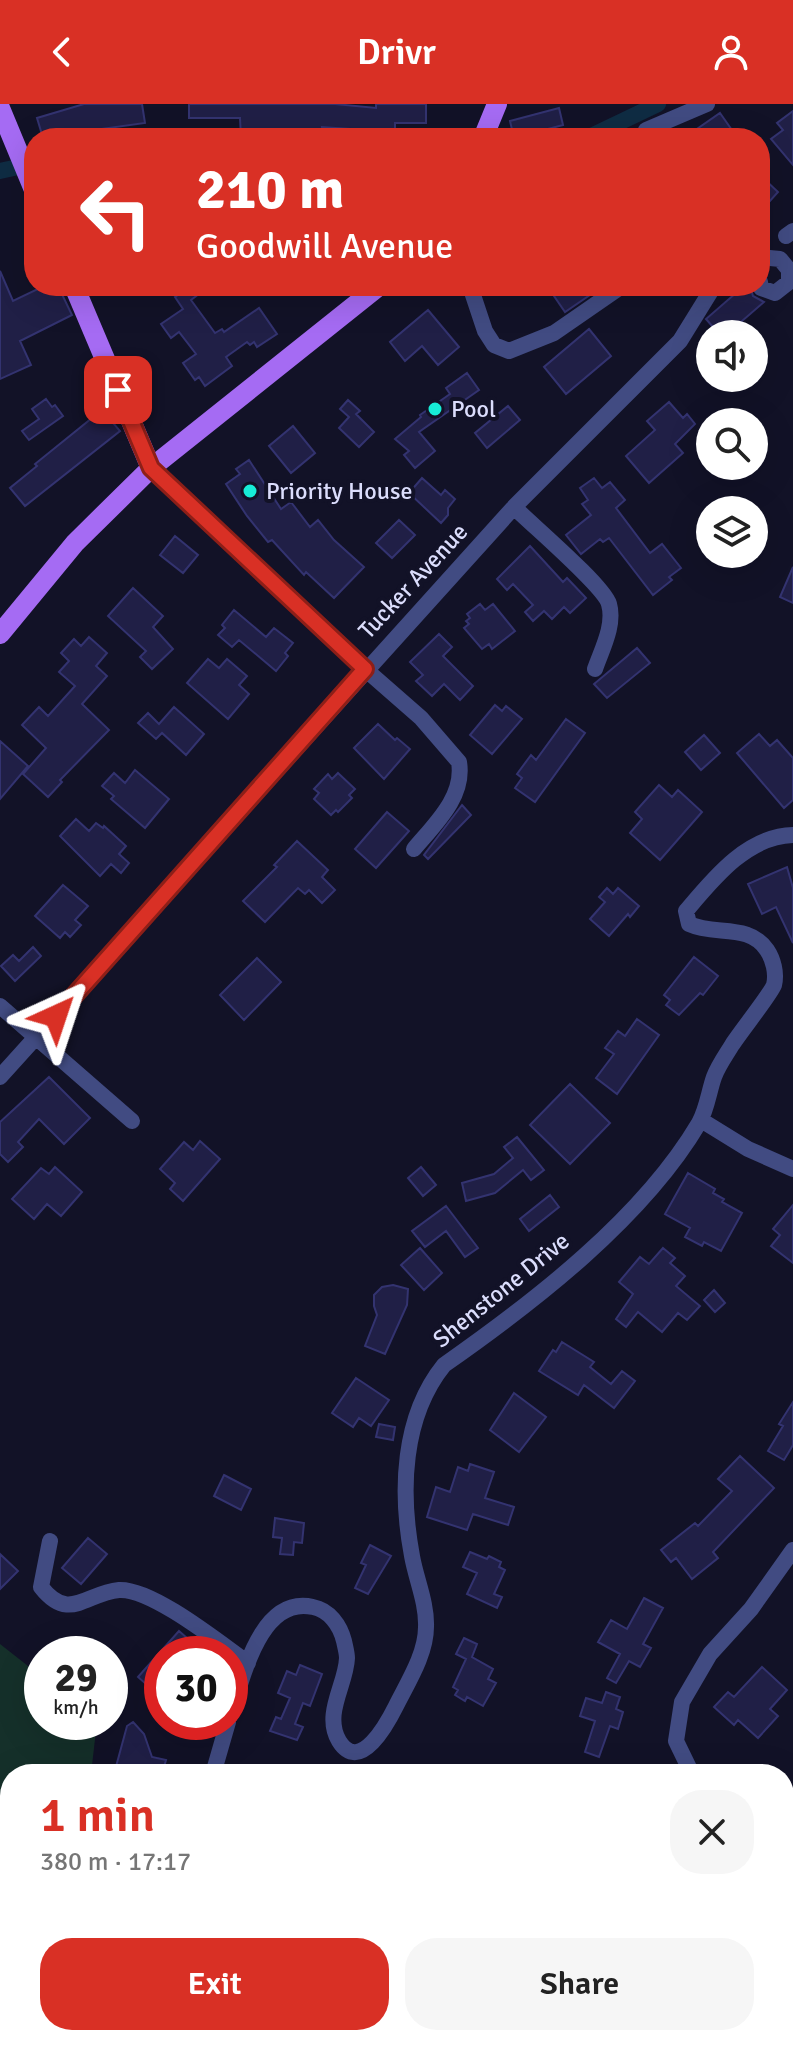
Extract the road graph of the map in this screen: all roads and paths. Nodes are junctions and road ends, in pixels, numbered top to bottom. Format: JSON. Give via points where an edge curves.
{"nodes":[{"id":1,"x":497,"y":104,"type":"edge"},
{"id":2,"x":707,"y":104,"type":"edge"},
{"id":3,"x":1,"y":108,"type":"edge"},
{"id":4,"x":487,"y":128,"type":"edge"},
{"id":5,"x":651,"y":128,"type":"edge"},
{"id":6,"x":24,"y":165,"type":"edge"},
{"id":7,"x":770,"y":258,"type":"edge"},
{"id":8,"x":770,"y":291,"type":"edge"},
{"id":9,"x":78,"y":296,"type":"edge"},
{"id":10,"x":366,"y":296,"type":"edge"},
{"id":11,"x":473,"y":296,"type":"edge"},
{"id":12,"x":608,"y":296,"type":"edge"},
{"id":13,"x":708,"y":296,"type":"edge"},
{"id":14,"x":151,"y":468,"type":"junction"},
{"id":15,"x":514,"y":507,"type":"junction"},
{"id":16,"x":0,"y":634,"type":"edge"},
{"id":17,"x":365,"y":669,"type":"junction"},
{"id":18,"x":595,"y":669,"type":"dead end"},
{"id":19,"x":793,"y":835,"type":"edge"},
{"id":20,"x":414,"y":849,"type":"dead end"},
{"id":21,"x":0,"y":1006,"type":"edge"},
{"id":22,"x":36,"y":1039,"type":"junction"},
{"id":23,"x":0,"y":1077,"type":"edge"},
{"id":24,"x":701,"y":1120,"type":"junction"},
{"id":25,"x":132,"y":1121,"type":"dead end"},
{"id":26,"x":793,"y":1169,"type":"edge"},
{"id":27,"x":50,"y":1541,"type":"dead end"},
{"id":28,"x":793,"y":1550,"type":"edge"},
{"id":29,"x":211,"y":1636,"type":"edge"},
{"id":30,"x":248,"y":1663,"type":"edge"},
{"id":31,"x":223,"y":1740,"type":"edge"},
{"id":32,"x":216,"y":1764,"type":"edge"},
{"id":33,"x":687,"y":1764,"type":"edge"}],
"edges":[{"from":1,"to":4,"type":"main road"},
{"from":2,"to":5,"type":"street"},
{"from":3,"to":6,"type":"main road"},
{"from":7,"to":8,"type":"street","via":[[780,259],[789,270],[789,282]]},
{"from":9,"to":14,"type":"main road"},
{"from":10,"to":14,"type":"main road"},
{"from":11,"to":12,"type":"street","via":[[494,345],[509,351],[554,333]]},
{"from":13,"to":15,"type":"street","name":"Tucker Avenue","via":[[680,341]]},
{"from":14,"to":16,"type":"main road","via":[[75,543]]},
{"from":14,"to":17,"type":"street"},
{"from":15,"to":17,"type":"street","name":"Tucker Avenue"},
{"from":15,"to":18,"type":"street","via":[[609,602],[610,624]]},
{"from":17,"to":20,"type":"street","via":[[421,718],[459,762],[448,809]]},
{"from":17,"to":22,"type":"street","name":"Tucker Avenue"},
{"from":19,"to":24,"type":"street","name":"Shenstone Drive","via":[[763,842],[734,860],[686,911],[689,924],[704,930],[756,938],[774,965],[774,985],[715,1074]]},
{"from":21,"to":22,"type":"street"},
{"from":22,"to":23,"type":"street","name":"Tucker Avenue"},
{"from":22,"to":25,"type":"street"},
{"from":24,"to":26,"type":"street"},
{"from":24,"to":30,"type":"street","name":"Shenstone Drive","via":[[661,1179],[589,1251],[444,1365],[431,1381],[405,1477],[426,1634],[418,1662],[372,1745],[353,1751],[337,1738],[335,1702],[347,1659],[332,1617],[316,1607],[297,1605],[280,1611]]},
{"from":27,"to":29,"type":"street","via":[[41,1587],[57,1603],[77,1604],[120,1590],[139,1595]]},
{"from":28,"to":33,"type":"street","via":[[710,1654],[682,1702],[676,1741]]},
{"from":31,"to":32,"type":"street"}]}
